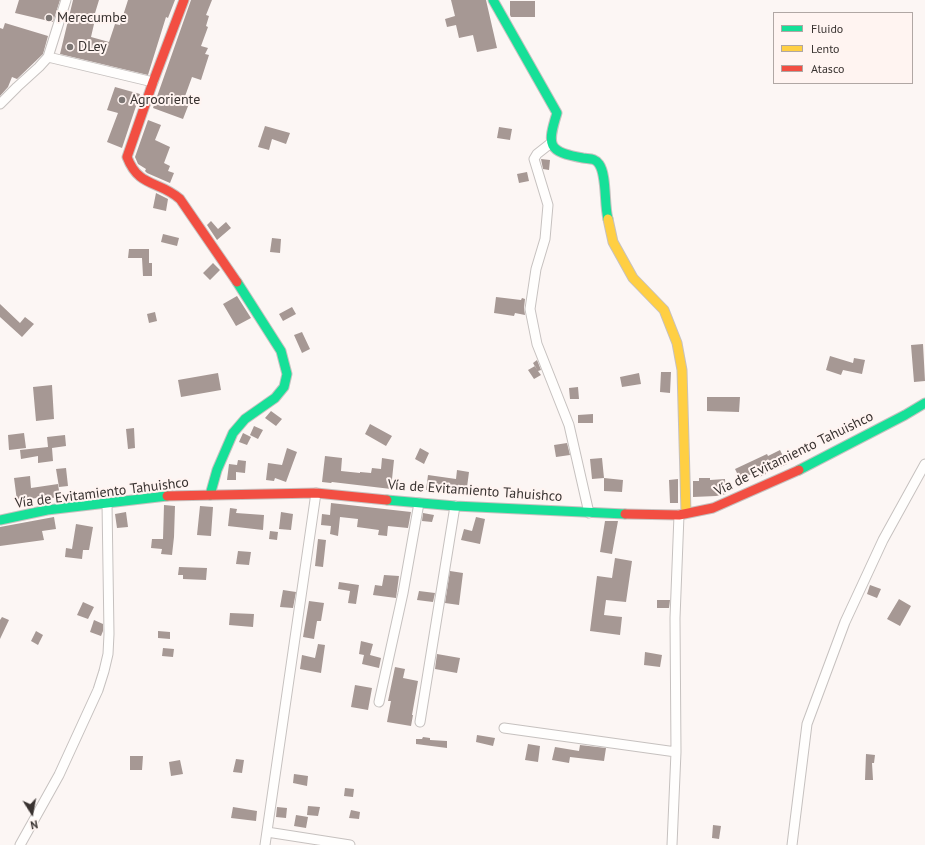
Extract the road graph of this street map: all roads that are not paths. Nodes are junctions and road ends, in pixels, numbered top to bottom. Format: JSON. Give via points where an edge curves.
{"nodes":[{"id":1,"x":66,"y":0,"type":"edge"},
{"id":2,"x":184,"y":0,"type":"edge"},
{"id":3,"x":493,"y":0,"type":"edge"},
{"id":4,"x":48,"y":57,"type":"junction"},
{"id":5,"x":153,"y":82,"type":"junction"},
{"id":6,"x":0,"y":104,"type":"edge"},
{"id":7,"x":551,"y":143,"type":"junction"},
{"id":8,"x":925,"y":403,"type":"edge"},
{"id":9,"x":925,"y":464,"type":"edge"},
{"id":10,"x":316,"y":493,"type":"junction"},
{"id":11,"x":210,"y":495,"type":"junction"},
{"id":12,"x":107,"y":503,"type":"junction"},
{"id":13,"x":419,"y":503,"type":"junction"},
{"id":14,"x":455,"y":506,"type":"junction"},
{"id":15,"x":589,"y":513,"type":"junction"},
{"id":16,"x":683,"y":514,"type":"junction"},
{"id":17,"x":0,"y":520,"type":"edge"},
{"id":18,"x":379,"y":702,"type":"dead end"},
{"id":19,"x":420,"y":722,"type":"dead end"},
{"id":20,"x":504,"y":728,"type":"dead end"},
{"id":21,"x":676,"y":752,"type":"junction"},
{"id":22,"x":267,"y":832,"type":"junction"},
{"id":23,"x":20,"y":845,"type":"edge"},
{"id":24,"x":265,"y":845,"type":"edge"},
{"id":25,"x":350,"y":845,"type":"edge"},
{"id":26,"x":672,"y":845,"type":"edge"},
{"id":27,"x":792,"y":845,"type":"edge"}],
"edges":[{"from":1,"to":4,"type":"street"},
{"from":2,"to":5,"type":"street"},
{"from":3,"to":7,"type":"street","via":[[556,110],[557,117],[550,133]]},
{"from":4,"to":5,"type":"street"},
{"from":4,"to":6,"type":"street"},
{"from":5,"to":11,"type":"street","via":[[127,157],[129,165],[141,179],[171,191],[180,199],[281,351],[287,374],[284,387],[275,398],[245,419],[233,433],[219,464]]},
{"from":7,"to":15,"type":"street","via":[[534,159],[548,205],[545,239],[536,269],[530,309],[537,344],[569,425]]},
{"from":7,"to":16,"type":"street","via":[[557,151],[592,158],[599,163],[603,172],[606,211],[613,242],[634,278],[664,310],[677,343],[682,370]]},
{"from":8,"to":16,"type":"street","name":"Vía de Evitamiento Tahuishco","via":[[793,473],[713,508]]},
{"from":9,"to":27,"type":"street","via":[[882,540],[845,622],[807,724]]},
{"from":10,"to":11,"type":"street","name":"Vía de Evitamiento Tahuishco"},
{"from":10,"to":13,"type":"street","name":"Vía de Evitamiento Tahuishco"},
{"from":10,"to":22,"type":"street"},
{"from":11,"to":12,"type":"street","name":"Vía de Evitamiento Tahuishco","via":[[162,496]]},
{"from":12,"to":17,"type":"street","name":"Vía de Evitamiento Tahuishco","via":[[46,510]]},
{"from":12,"to":23,"type":"street","via":[[109,634],[104,671],[98,690],[59,775]]},
{"from":13,"to":14,"type":"street","name":"Vía de Evitamiento Tahuishco"},
{"from":13,"to":18,"type":"street","via":[[403,593]]},
{"from":14,"to":15,"type":"street","name":"Vía de Evitamiento Tahuishco"},
{"from":14,"to":19,"type":"street"},
{"from":15,"to":16,"type":"street","name":"Vía de Evitamiento Tahuishco"},
{"from":16,"to":21,"type":"street","via":[[675,618]]},
{"from":20,"to":21,"type":"street"},
{"from":21,"to":26,"type":"street"},
{"from":22,"to":24,"type":"street"},
{"from":22,"to":25,"type":"street"}]}
